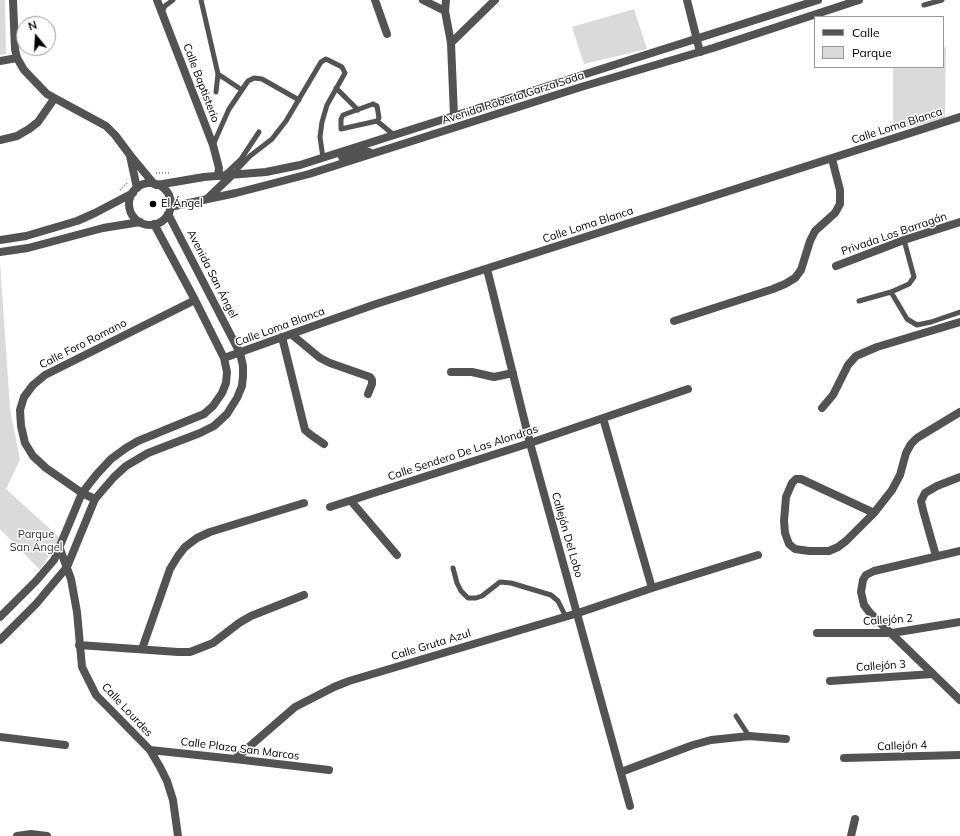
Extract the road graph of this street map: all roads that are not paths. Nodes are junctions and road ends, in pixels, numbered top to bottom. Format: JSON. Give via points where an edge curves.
{"nodes":[{"id":1,"x":13,"y":0,"type":"edge"},
{"id":2,"x":158,"y":0,"type":"edge"},
{"id":3,"x":173,"y":0,"type":"edge"},
{"id":4,"x":201,"y":0,"type":"edge"},
{"id":5,"x":375,"y":0,"type":"edge"},
{"id":6,"x":423,"y":0,"type":"edge"},
{"id":7,"x":446,"y":0,"type":"edge"},
{"id":8,"x":495,"y":0,"type":"edge"},
{"id":9,"x":687,"y":0,"type":"edge"},
{"id":10,"x":818,"y":0,"type":"edge"},
{"id":11,"x":859,"y":0,"type":"edge"},
{"id":12,"x":942,"y":0,"type":"edge"},
{"id":13,"x":800,"y":3,"type":"edge"},
{"id":14,"x":924,"y":5,"type":"dead end"},
{"id":15,"x":445,"y":11,"type":"junction"},
{"id":16,"x":162,"y":12,"type":"junction"},
{"id":17,"x":387,"y":34,"type":"dead end"},
{"id":18,"x":696,"y":39,"type":"junction"},
{"id":19,"x":451,"y":43,"type":"junction"},
{"id":20,"x":700,"y":52,"type":"junction"},
{"id":21,"x":17,"y":58,"type":"junction"},
{"id":22,"x":0,"y":61,"type":"edge"},
{"id":23,"x":218,"y":74,"type":"junction"},
{"id":24,"x":336,"y":88,"type":"junction"},
{"id":25,"x":242,"y":90,"type":"junction"},
{"id":26,"x":216,"y":92,"type":"dead end"},
{"id":27,"x":54,"y":99,"type":"junction"},
{"id":28,"x":299,"y":100,"type":"junction"},
{"id":29,"x":358,"y":110,"type":"junction"},
{"id":30,"x":454,"y":116,"type":"junction"},
{"id":31,"x":960,"y":117,"type":"edge"},
{"id":32,"x":377,"y":121,"type":"junction"},
{"id":33,"x":259,"y":132,"type":"dead end"},
{"id":34,"x":394,"y":134,"type":"junction"},
{"id":35,"x":0,"y":140,"type":"edge"},
{"id":36,"x":213,"y":145,"type":"junction"},
{"id":37,"x":374,"y":153,"type":"junction"},
{"id":38,"x":130,"y":155,"type":"junction"},
{"id":39,"x":323,"y":158,"type":"junction"},
{"id":40,"x":832,"y":159,"type":"junction"},
{"id":41,"x":225,"y":175,"type":"junction"},
{"id":42,"x":279,"y":182,"type":"junction"},
{"id":43,"x":156,"y":184,"type":"junction"},
{"id":44,"x":135,"y":190,"type":"junction"},
{"id":45,"x":207,"y":199,"type":"junction"},
{"id":46,"x":169,"y":210,"type":"junction"},
{"id":47,"x":140,"y":222,"type":"junction"},
{"id":48,"x":960,"y":222,"type":"edge"},
{"id":49,"x":154,"y":224,"type":"junction"},
{"id":50,"x":0,"y":240,"type":"edge"},
{"id":51,"x":904,"y":240,"type":"junction"},
{"id":52,"x":0,"y":252,"type":"edge"},
{"id":53,"x":836,"y":266,"type":"dead end"},
{"id":54,"x":487,"y":269,"type":"junction"},
{"id":55,"x":891,"y":292,"type":"junction"},
{"id":56,"x":195,"y":300,"type":"junction"},
{"id":57,"x":859,"y":301,"type":"dead end"},
{"id":58,"x":960,"y":312,"type":"edge"},
{"id":59,"x":674,"y":321,"type":"dead end"},
{"id":60,"x":960,"y":322,"type":"edge"},
{"id":61,"x":291,"y":334,"type":"junction"},
{"id":62,"x":282,"y":337,"type":"junction"},
{"id":63,"x":240,"y":353,"type":"junction"},
{"id":64,"x":224,"y":358,"type":"junction"},
{"id":65,"x":451,"y":372,"type":"dead end"},
{"id":66,"x":514,"y":373,"type":"junction"},
{"id":67,"x":688,"y":389,"type":"dead end"},
{"id":68,"x":368,"y":394,"type":"dead end"},
{"id":69,"x":822,"y":408,"type":"dead end"},
{"id":70,"x":960,"y":412,"type":"edge"},
{"id":71,"x":603,"y":418,"type":"junction"},
{"id":72,"x":530,"y":442,"type":"junction"},
{"id":73,"x":324,"y":444,"type":"dead end"},
{"id":74,"x":960,"y":477,"type":"edge"},
{"id":75,"x":82,"y":493,"type":"junction"},
{"id":76,"x":95,"y":499,"type":"junction"},
{"id":77,"x":351,"y":501,"type":"junction"},
{"id":78,"x":304,"y":503,"type":"dead end"},
{"id":79,"x":330,"y":508,"type":"dead end"},
{"id":80,"x":874,"y":513,"type":"junction"},
{"id":81,"x":60,"y":549,"type":"junction"},
{"id":82,"x":960,"y":551,"type":"edge"},
{"id":83,"x":397,"y":555,"type":"dead end"},
{"id":84,"x":758,"y":555,"type":"dead end"},
{"id":85,"x":936,"y":556,"type":"junction"},
{"id":86,"x":67,"y":567,"type":"junction"},
{"id":87,"x":453,"y":568,"type":"dead end"},
{"id":88,"x":652,"y":588,"type":"junction"},
{"id":89,"x":304,"y":595,"type":"dead end"},
{"id":90,"x":578,"y":613,"type":"junction"},
{"id":91,"x":0,"y":617,"type":"edge"},
{"id":92,"x":566,"y":617,"type":"junction"},
{"id":93,"x":960,"y":622,"type":"edge"},
{"id":94,"x":817,"y":633,"type":"dead end"},
{"id":95,"x":892,"y":633,"type":"junction"},
{"id":96,"x":0,"y":640,"type":"edge"},
{"id":97,"x":79,"y":645,"type":"junction"},
{"id":98,"x":142,"y":649,"type":"junction"},
{"id":99,"x":933,"y":674,"type":"junction"},
{"id":100,"x":830,"y":681,"type":"dead end"},
{"id":101,"x":960,"y":700,"type":"edge"},
{"id":102,"x":736,"y":716,"type":"dead end"},
{"id":103,"x":749,"y":736,"type":"junction"},
{"id":104,"x":0,"y":738,"type":"edge"},
{"id":105,"x":786,"y":739,"type":"dead end"},
{"id":106,"x":65,"y":745,"type":"dead end"},
{"id":107,"x":150,"y":750,"type":"junction"},
{"id":108,"x":960,"y":755,"type":"edge"},
{"id":109,"x":844,"y":758,"type":"dead end"},
{"id":110,"x":236,"y":759,"type":"junction"},
{"id":111,"x":328,"y":770,"type":"dead end"},
{"id":112,"x":621,"y":772,"type":"junction"},
{"id":113,"x":630,"y":806,"type":"dead end"},
{"id":114,"x":855,"y":819,"type":"dead end"},
{"id":115,"x":17,"y":836,"type":"edge"},
{"id":116,"x":47,"y":836,"type":"edge"},
{"id":117,"x":178,"y":836,"type":"edge"},
{"id":118,"x":851,"y":836,"type":"edge"}],
"edges":[{"from":1,"to":21,"type":"street"},
{"from":2,"to":16,"type":"street","name":"Calle Baptisterio"},
{"from":3,"to":16,"type":"lane"},
{"from":4,"to":23,"type":"lane"},
{"from":5,"to":17,"type":"street"},
{"from":6,"to":15,"type":"street"},
{"from":7,"to":15,"type":"street"},
{"from":8,"to":19,"type":"street"},
{"from":9,"to":18,"type":"street"},
{"from":10,"to":13,"type":"street","name":"Avenida Roberto Garza Sada"},
{"from":11,"to":20,"type":"street","name":"Avenida Roberto Garza Sada"},
{"from":12,"to":14,"type":"lane"},
{"from":13,"to":18,"type":"street","name":"Avenida Roberto Garza Sada"},
{"from":15,"to":19,"type":"street"},
{"from":16,"to":36,"type":"street","name":"Calle Baptisterio"},
{"from":18,"to":20,"type":"street"},
{"from":18,"to":30,"type":"street","name":"Avenida Roberto Garza Sada"},
{"from":19,"to":30,"type":"street"},
{"from":20,"to":37,"type":"street","name":"Avenida Roberto Garza Sada"},
{"from":21,"to":22,"type":"street"},
{"from":21,"to":27,"type":"street","via":[[33,80]]},
{"from":23,"to":25,"type":"lane"},
{"from":23,"to":26,"type":"lane"},
{"from":24,"to":28,"type":"lane","via":[[345,70],[329,60],[323,60]]},
{"from":24,"to":29,"type":"lane"},
{"from":24,"to":39,"type":"lane","via":[[327,105],[320,131]]},
{"from":25,"to":28,"type":"lane","via":[[248,81],[258,78]]},
{"from":25,"to":36,"type":"lane","via":[[226,114]]},
{"from":27,"to":35,"type":"street","via":[[38,122],[29,129],[17,136]]},
{"from":27,"to":38,"type":"street","via":[[106,126]]},
{"from":28,"to":41,"type":"lane","via":[[272,139]]},
{"from":29,"to":32,"type":"lane","via":[[375,105],[379,118]]},
{"from":29,"to":32,"type":"lane","via":[[343,115],[341,129]]},
{"from":30,"to":34,"type":"street","name":"Avenida Roberto Garza Sada"},
{"from":31,"to":40,"type":"street","name":"Calle Loma Blanca"},
{"from":32,"to":34,"type":"lane"},
{"from":33,"to":41,"type":"lane","via":[[241,159]]},
{"from":34,"to":39,"type":"street","name":"Avenida Roberto Garza Sada"},
{"from":36,"to":41,"type":"street","name":"Calle Baptisterio","via":[[219,168]]},
{"from":37,"to":39,"type":"street","via":[[364,151],[334,159]]},
{"from":37,"to":42,"type":"street","name":"Avenida Roberto Garza Sada"},
{"from":38,"to":43,"type":"street"},
{"from":38,"to":44,"type":"street"},
{"from":39,"to":41,"type":"street","name":"Avenida Roberto Garza Sada","via":[[284,169]]},
{"from":39,"to":42,"type":"street","via":[[316,166],[292,172]]},
{"from":40,"to":54,"type":"street","name":"Calle Loma Blanca"},
{"from":40,"to":59,"type":"street","via":[[840,190],[840,204],[835,213],[816,231],[800,270],[794,278],[773,289]]},
{"from":41,"to":43,"type":"street","name":"Avenida Roberto Garza Sada"},
{"from":41,"to":45,"type":"street"},
{"from":42,"to":45,"type":"street","name":"Avenida Roberto Garza Sada"},
{"from":43,"to":44,"type":"street","via":[[146,184]]},
{"from":43,"to":46,"type":"street","via":[[169,196]]},
{"from":44,"to":47,"type":"street","via":[[129,206],[134,218]]},
{"from":44,"to":50,"type":"street","via":[[77,221],[26,236]]},
{"from":45,"to":46,"type":"street","name":"Avenida Roberto Garza Sada"},
{"from":46,"to":49,"type":"street","via":[[165,219]]},
{"from":46,"to":63,"type":"street","name":"Avenida San Ángel"},
{"from":47,"to":49,"type":"street"},
{"from":47,"to":52,"type":"street"},
{"from":48,"to":51,"type":"street","name":"Privada Los Barragán"},
{"from":49,"to":56,"type":"street"},
{"from":51,"to":53,"type":"street","name":"Privada Los Barragán"},
{"from":51,"to":55,"type":"lane","via":[[914,277],[909,284]]},
{"from":54,"to":61,"type":"street","name":"Calle Loma Blanca"},
{"from":54,"to":66,"type":"street","name":"Callejón Del Lobo"},
{"from":55,"to":57,"type":"lane"},
{"from":55,"to":58,"type":"lane","via":[[907,319],[917,325]]},
{"from":56,"to":64,"type":"street"},
{"from":56,"to":75,"type":"street","name":"Calle Foro Romano","via":[[45,375],[24,397],[20,410],[25,443],[33,456],[46,468]]},
{"from":60,"to":69,"type":"street","via":[[877,347],[856,356]]},
{"from":61,"to":62,"type":"street","name":"Calle Loma Blanca"},
{"from":61,"to":68,"type":"street","via":[[320,358],[370,377],[372,384]]},
{"from":62,"to":63,"type":"street","name":"Calle Loma Blanca"},
{"from":62,"to":73,"type":"street","via":[[305,430]]},
{"from":63,"to":64,"type":"street","name":"Calle Loma Blanca"},
{"from":63,"to":76,"type":"street","name":"Avenida San Ángel","via":[[243,366],[242,386],[227,414],[214,426],[132,462],[114,477]]},
{"from":64,"to":75,"type":"street","via":[[226,383],[213,406],[204,414],[126,448],[111,459]]},
{"from":65,"to":66,"type":"street","via":[[472,372],[494,377]]},
{"from":66,"to":72,"type":"street","name":"Callejón Del Lobo"},
{"from":67,"to":71,"type":"street","name":"Calle Sendero De Las Alondras"},
{"from":70,"to":80,"type":"street","via":[[911,444],[892,490]]},
{"from":71,"to":72,"type":"street","name":"Calle Sendero De Las Alondras"},
{"from":71,"to":88,"type":"street"},
{"from":72,"to":77,"type":"street","name":"Calle Sendero De Las Alondras"},
{"from":72,"to":90,"type":"street","name":"Callejón Del Lobo"},
{"from":74,"to":85,"type":"street","via":[[925,493],[921,501]]},
{"from":75,"to":76,"type":"street","name":"Calle Foro Romano"},
{"from":75,"to":81,"type":"street"},
{"from":76,"to":86,"type":"street","name":"Avenida San Ángel"},
{"from":77,"to":79,"type":"street","name":"Calle Sendero De Las Alondras"},
{"from":77,"to":83,"type":"street"},
{"from":78,"to":98,"type":"street","via":[[210,532],[185,547],[170,568]]},
{"from":80,"to":80,"type":"street","via":[[846,541],[829,551],[795,549],[789,544],[785,533],[786,498],[796,479]]},
{"from":81,"to":86,"type":"street","name":"Calle Lourdes"},
{"from":81,"to":91,"type":"street","via":[[47,569]]},
{"from":82,"to":85,"type":"street"},
{"from":84,"to":88,"type":"street","name":"Calle Gruta Azul"},
{"from":85,"to":95,"type":"street","via":[[874,571],[863,580],[861,592],[864,605]]},
{"from":86,"to":96,"type":"street","name":"Avenida San Ángel","via":[[36,604]]},
{"from":86,"to":97,"type":"street","name":"Calle Lourdes","via":[[77,612]]},
{"from":87,"to":92,"type":"lane","via":[[457,583],[468,598],[482,596],[500,582],[512,583],[551,595],[558,601]]},
{"from":88,"to":90,"type":"street","name":"Calle Gruta Azul"},
{"from":89,"to":98,"type":"street","via":[[251,616],[213,643],[190,652]]},
{"from":90,"to":92,"type":"street","name":"Calle Gruta Azul"},
{"from":90,"to":112,"type":"street","name":"Callejón Del Lobo"},
{"from":92,"to":110,"type":"street","name":"Calle Gruta Azul","via":[[334,687],[294,707]]},
{"from":93,"to":95,"type":"street","name":"Callejón 2"},
{"from":94,"to":95,"type":"street","name":"Callejón 2"},
{"from":95,"to":99,"type":"street"},
{"from":97,"to":98,"type":"street"},
{"from":97,"to":107,"type":"street","name":"Calle Lourdes","via":[[82,667],[96,695]]},
{"from":99,"to":100,"type":"street","name":"Callejón 3"},
{"from":99,"to":101,"type":"street"},
{"from":102,"to":103,"type":"lane"},
{"from":103,"to":105,"type":"street"},
{"from":103,"to":112,"type":"street","via":[[693,745]]},
{"from":104,"to":106,"type":"street"},
{"from":107,"to":110,"type":"street","name":"Calle Plaza San Marcos"},
{"from":107,"to":117,"type":"street","name":"Calle Lourdes","via":[[167,781],[173,800]]},
{"from":108,"to":109,"type":"street","name":"Callejón 4"},
{"from":110,"to":111,"type":"street","name":"Calle Plaza San Marcos"},
{"from":112,"to":113,"type":"street","name":"Callejón Del Lobo"},
{"from":114,"to":118,"type":"street"},
{"from":115,"to":116,"type":"street"}]}
